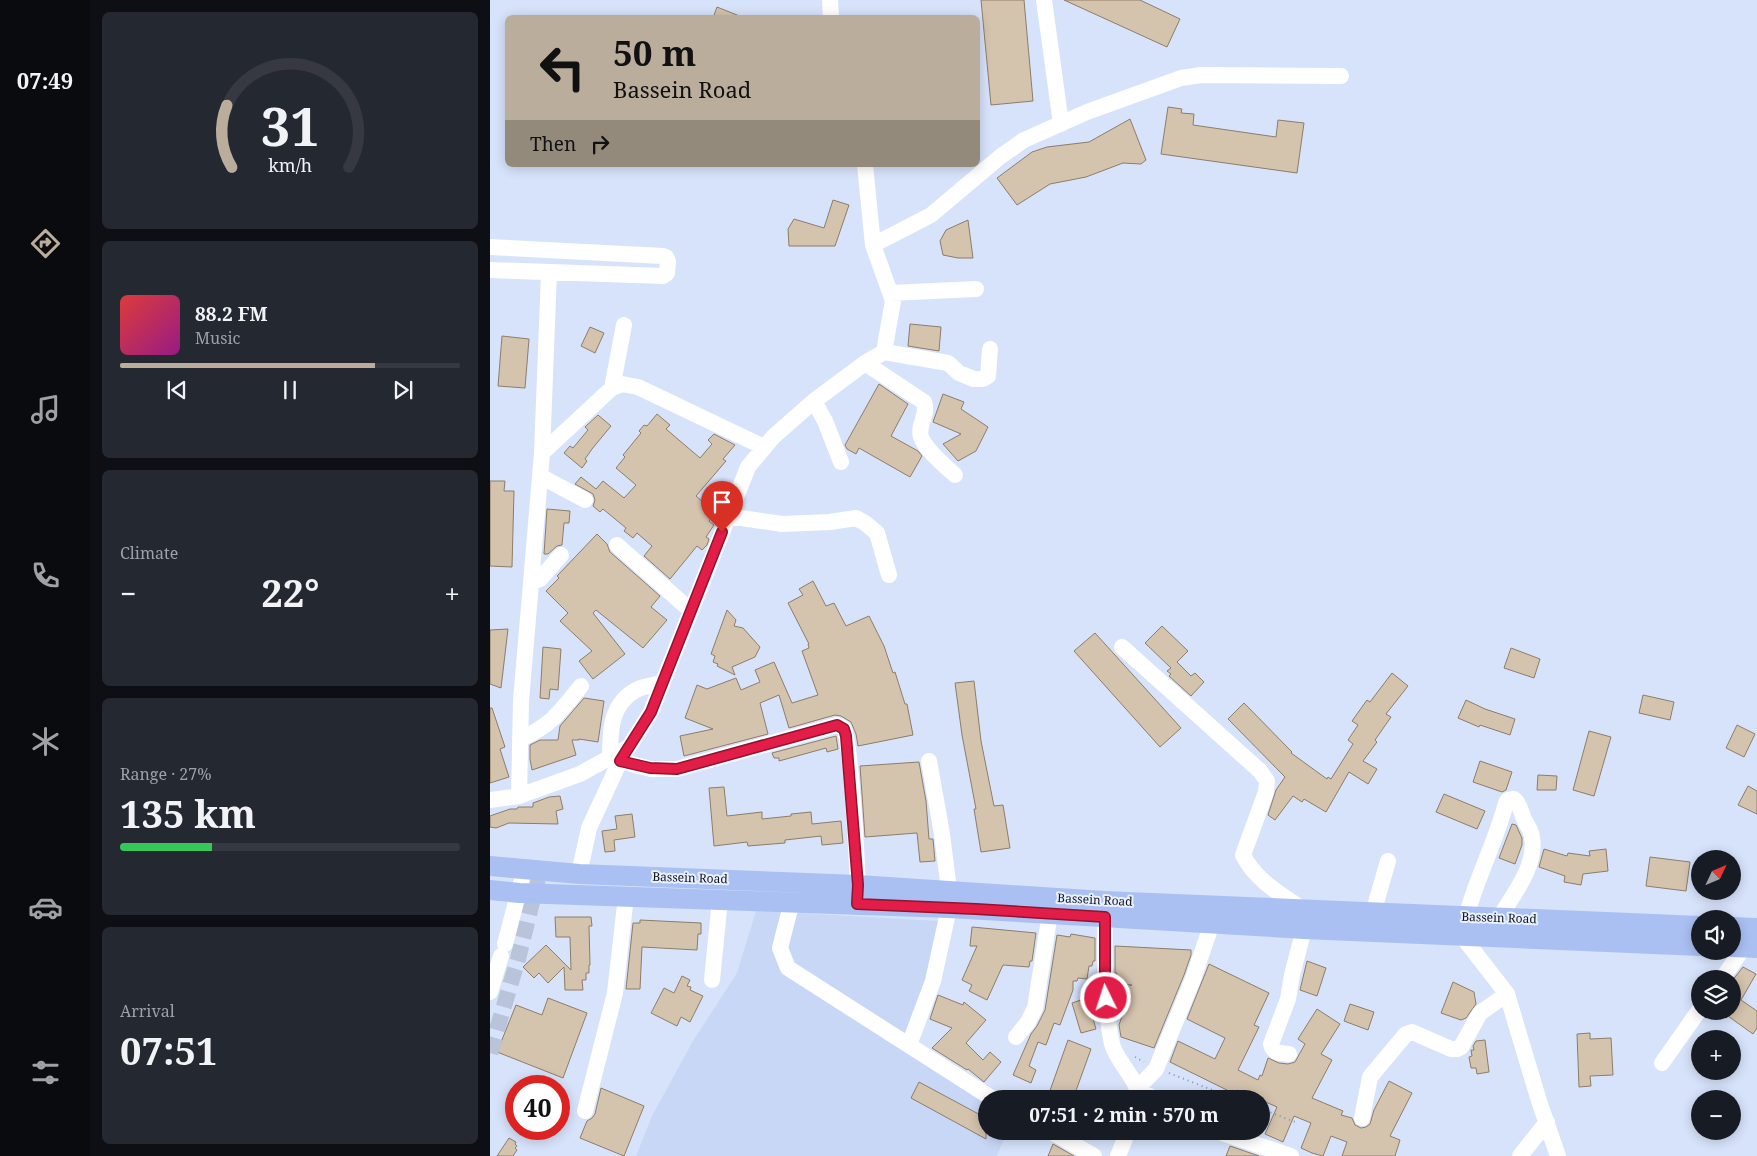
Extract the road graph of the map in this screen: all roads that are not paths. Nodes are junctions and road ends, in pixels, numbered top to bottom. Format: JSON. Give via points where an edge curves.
{"nodes":[{"id":1,"x":830,"y":0,"type":"edge"},
{"id":2,"x":1044,"y":0,"type":"edge"},
{"id":3,"x":831,"y":15,"type":"edge"},
{"id":4,"x":1342,"y":76,"type":"dead end"},
{"id":5,"x":1061,"y":124,"type":"junction"},
{"id":6,"x":865,"y":167,"type":"edge"},
{"id":7,"x":873,"y":245,"type":"junction"},
{"id":8,"x":490,"y":247,"type":"edge"},
{"id":9,"x":629,"y":254,"type":"junction"},
{"id":10,"x":490,"y":270,"type":"edge"},
{"id":11,"x":548,"y":272,"type":"junction"},
{"id":12,"x":627,"y":275,"type":"junction"},
{"id":13,"x":976,"y":290,"type":"dead end"},
{"id":14,"x":890,"y":293,"type":"junction"},
{"id":15,"x":624,"y":325,"type":"dead end"},
{"id":16,"x":990,"y":348,"type":"dead end"},
{"id":17,"x":884,"y":352,"type":"junction"},
{"id":18,"x":865,"y":363,"type":"junction"},
{"id":19,"x":612,"y":388,"type":"junction"},
{"id":20,"x":814,"y":401,"type":"junction"},
{"id":21,"x":764,"y":447,"type":"junction"},
{"id":22,"x":542,"y":453,"type":"junction"},
{"id":23,"x":841,"y":462,"type":"dead end"},
{"id":24,"x":955,"y":475,"type":"dead end"},
{"id":25,"x":540,"y":476,"type":"junction"},
{"id":26,"x":585,"y":500,"type":"dead end"},
{"id":27,"x":728,"y":516,"type":"junction"},
{"id":28,"x":617,"y":546,"type":"dead end"},
{"id":29,"x":561,"y":555,"type":"dead end"},
{"id":30,"x":889,"y":576,"type":"dead end"},
{"id":31,"x":531,"y":583,"type":"junction"},
{"id":32,"x":690,"y":610,"type":"junction"},
{"id":33,"x":1122,"y":646,"type":"dead end"},
{"id":34,"x":662,"y":683,"type":"junction"},
{"id":35,"x":582,"y":686,"type":"dead end"},
{"id":36,"x":520,"y":739,"type":"junction"},
{"id":37,"x":615,"y":760,"type":"junction"},
{"id":38,"x":929,"y":761,"type":"dead end"},
{"id":39,"x":518,"y":796,"type":"junction"},
{"id":40,"x":490,"y":800,"type":"edge"},
{"id":41,"x":1388,"y":862,"type":"dead end"},
{"id":42,"x":490,"y":866,"type":"edge"},
{"id":43,"x":525,"y":868,"type":"junction"},
{"id":44,"x":579,"y":874,"type":"junction"},
{"id":45,"x":490,"y":890,"type":"edge"},
{"id":46,"x":519,"y":893,"type":"junction"},
{"id":47,"x":858,"y":894,"type":"junction"},
{"id":48,"x":626,"y":896,"type":"junction"},
{"id":49,"x":720,"y":899,"type":"junction"},
{"id":50,"x":949,"y":899,"type":"junction"},
{"id":51,"x":792,"y":901,"type":"junction"},
{"id":52,"x":1105,"y":909,"type":"junction"},
{"id":53,"x":1050,"y":913,"type":"junction"},
{"id":54,"x":1373,"y":913,"type":"junction"},
{"id":55,"x":1499,"y":918,"type":"junction"},
{"id":56,"x":1304,"y":919,"type":"junction"},
{"id":57,"x":1212,"y":923,"type":"junction"},
{"id":58,"x":1463,"y":926,"type":"junction"},
{"id":59,"x":1691,"y":926,"type":"edge"},
{"id":60,"x":1741,"y":927,"type":"edge"},
{"id":61,"x":1757,"y":928,"type":"edge"},
{"id":62,"x":1691,"y":945,"type":"edge"},
{"id":63,"x":1745,"y":947,"type":"edge"},
{"id":64,"x":1728,"y":970,"type":"edge"},
{"id":65,"x":712,"y":980,"type":"dead end"},
{"id":66,"x":490,"y":992,"type":"edge"},
{"id":67,"x":1507,"y":994,"type":"junction"},
{"id":68,"x":1693,"y":1020,"type":"edge"},
{"id":69,"x":1016,"y":1037,"type":"dead end"},
{"id":70,"x":909,"y":1045,"type":"junction"},
{"id":71,"x":1289,"y":1054,"type":"dead end"},
{"id":72,"x":1662,"y":1063,"type":"dead end"},
{"id":73,"x":979,"y":1090,"type":"edge"},
{"id":74,"x":1136,"y":1090,"type":"edge"},
{"id":75,"x":1141,"y":1090,"type":"edge"},
{"id":76,"x":586,"y":1111,"type":"dead end"},
{"id":77,"x":1362,"y":1118,"type":"dead end"},
{"id":78,"x":1546,"y":1122,"type":"junction"},
{"id":79,"x":1066,"y":1140,"type":"edge"},
{"id":80,"x":1124,"y":1140,"type":"edge"},
{"id":81,"x":1243,"y":1140,"type":"edge"},
{"id":82,"x":1094,"y":1156,"type":"edge"},
{"id":83,"x":1118,"y":1156,"type":"edge"},
{"id":84,"x":1291,"y":1156,"type":"edge"},
{"id":85,"x":1520,"y":1156,"type":"edge"},
{"id":86,"x":1558,"y":1156,"type":"edge"}],
"edges":[{"from":1,"to":3,"type":"street"},
{"from":2,"to":5,"type":"street"},
{"from":4,"to":5,"type":"street","via":[[1181,78]]},
{"from":5,"to":7,"type":"street","via":[[1024,140],[931,215]]},
{"from":6,"to":7,"type":"street"},
{"from":7,"to":14,"type":"street"},
{"from":8,"to":9,"type":"street"},
{"from":9,"to":12,"type":"street"},
{"from":9,"to":12,"type":"street","via":[[666,257],[668,273],[663,276]]},
{"from":10,"to":11,"type":"street"},
{"from":11,"to":12,"type":"street"},
{"from":11,"to":22,"type":"street"},
{"from":13,"to":14,"type":"street"},
{"from":14,"to":17,"type":"street","via":[[893,301]]},
{"from":15,"to":19,"type":"street"},
{"from":16,"to":17,"type":"street","via":[[988,376],[984,379],[959,373],[948,363]]},
{"from":17,"to":18,"type":"street"},
{"from":18,"to":20,"type":"street"},
{"from":18,"to":24,"type":"street","via":[[924,402],[926,411],[920,436]]},
{"from":19,"to":21,"type":"street","via":[[622,384],[638,387]]},
{"from":19,"to":22,"type":"street"},
{"from":20,"to":21,"type":"street"},
{"from":20,"to":23,"type":"street"},
{"from":21,"to":27,"type":"street","via":[[748,467]]},
{"from":22,"to":25,"type":"street"},
{"from":25,"to":26,"type":"street"},
{"from":25,"to":31,"type":"street"},
{"from":27,"to":30,"type":"street","via":[[782,524],[856,518],[877,533]]},
{"from":27,"to":32,"type":"street"},
{"from":28,"to":32,"type":"street"},
{"from":29,"to":31,"type":"street","via":[[540,579]]},
{"from":31,"to":36,"type":"street"},
{"from":32,"to":34,"type":"street"},
{"from":33,"to":56,"type":"street","via":[[1260,771],[1267,781],[1243,855],[1248,866]]},
{"from":34,"to":37,"type":"street","via":[[651,712],[631,746]]},
{"from":34,"to":37,"type":"street","via":[[637,689],[617,706],[611,726]]},
{"from":35,"to":36,"type":"street","via":[[554,719],[538,732]]},
{"from":36,"to":39,"type":"street"},
{"from":37,"to":39,"type":"street"},
{"from":37,"to":44,"type":"street","via":[[589,828]]},
{"from":37,"to":47,"type":"street","via":[[650,768],[677,769],[837,725],[844,729],[846,736]]},
{"from":38,"to":50,"type":"street"},
{"from":39,"to":40,"type":"street"},
{"from":41,"to":54,"type":"street"},
{"from":42,"to":43,"type":"main road","name":"Bassein Road"},
{"from":43,"to":44,"type":"main road","name":"Bassein Road"},
{"from":43,"to":46,"type":"street"},
{"from":44,"to":47,"type":"main road","name":"Bassein Road"},
{"from":45,"to":46,"type":"main road","name":"Bassein Road"},
{"from":46,"to":48,"type":"main road","name":"Bassein Road"},
{"from":46,"to":66,"type":"street"},
{"from":47,"to":50,"type":"main road","name":"Bassein Road"},
{"from":47,"to":51,"type":"main road","name":"Bassein Road"},
{"from":48,"to":49,"type":"main road","name":"Bassein Road"},
{"from":48,"to":76,"type":"street","via":[[615,993]]},
{"from":49,"to":51,"type":"main road","name":"Bassein Road"},
{"from":49,"to":65,"type":"street"},
{"from":50,"to":52,"type":"main road","name":"Bassein Road"},
{"from":50,"to":53,"type":"main road","name":"Bassein Road"},
{"from":50,"to":70,"type":"street","via":[[934,981]]},
{"from":51,"to":70,"type":"street","via":[[780,948],[788,968]]},
{"from":52,"to":53,"type":"main road","name":"Bassein Road"},
{"from":52,"to":56,"type":"main road","name":"Bassein Road"},
{"from":52,"to":57,"type":"main road","name":"Bassein Road"},
{"from":52,"to":74,"type":"street","via":[[1105,983],[1113,1046]]},
{"from":53,"to":69,"type":"street","via":[[1035,1008]]},
{"from":54,"to":56,"type":"main road","name":"Bassein Road"},
{"from":54,"to":58,"type":"main road","name":"Bassein Road"},
{"from":55,"to":58,"type":"main road","name":"Bassein Road"},
{"from":55,"to":58,"type":"street","via":[[1528,868],[1533,847],[1530,830],[1514,799],[1506,803]]},
{"from":55,"to":59,"type":"main road","name":"Bassein Road"},
{"from":56,"to":57,"type":"main road","name":"Bassein Road"},
{"from":56,"to":58,"type":"main road","name":"Bassein Road"},
{"from":56,"to":71,"type":"street","via":[[1288,999],[1271,1044],[1275,1052]]},
{"from":57,"to":75,"type":"street","via":[[1156,1069]]},
{"from":58,"to":62,"type":"main road","name":"Bassein Road"},
{"from":58,"to":67,"type":"street"},
{"from":60,"to":61,"type":"main road"},
{"from":63,"to":64,"type":"street"},
{"from":67,"to":77,"type":"street","via":[[1480,1013],[1457,1049],[1412,1032],[1406,1034],[1370,1076]]},
{"from":67,"to":78,"type":"street"},
{"from":68,"to":72,"type":"street"},
{"from":70,"to":73,"type":"street"},
{"from":78,"to":85,"type":"street"},
{"from":78,"to":86,"type":"street"},
{"from":79,"to":82,"type":"street"},
{"from":80,"to":83,"type":"street"},
{"from":81,"to":84,"type":"street"}]}
